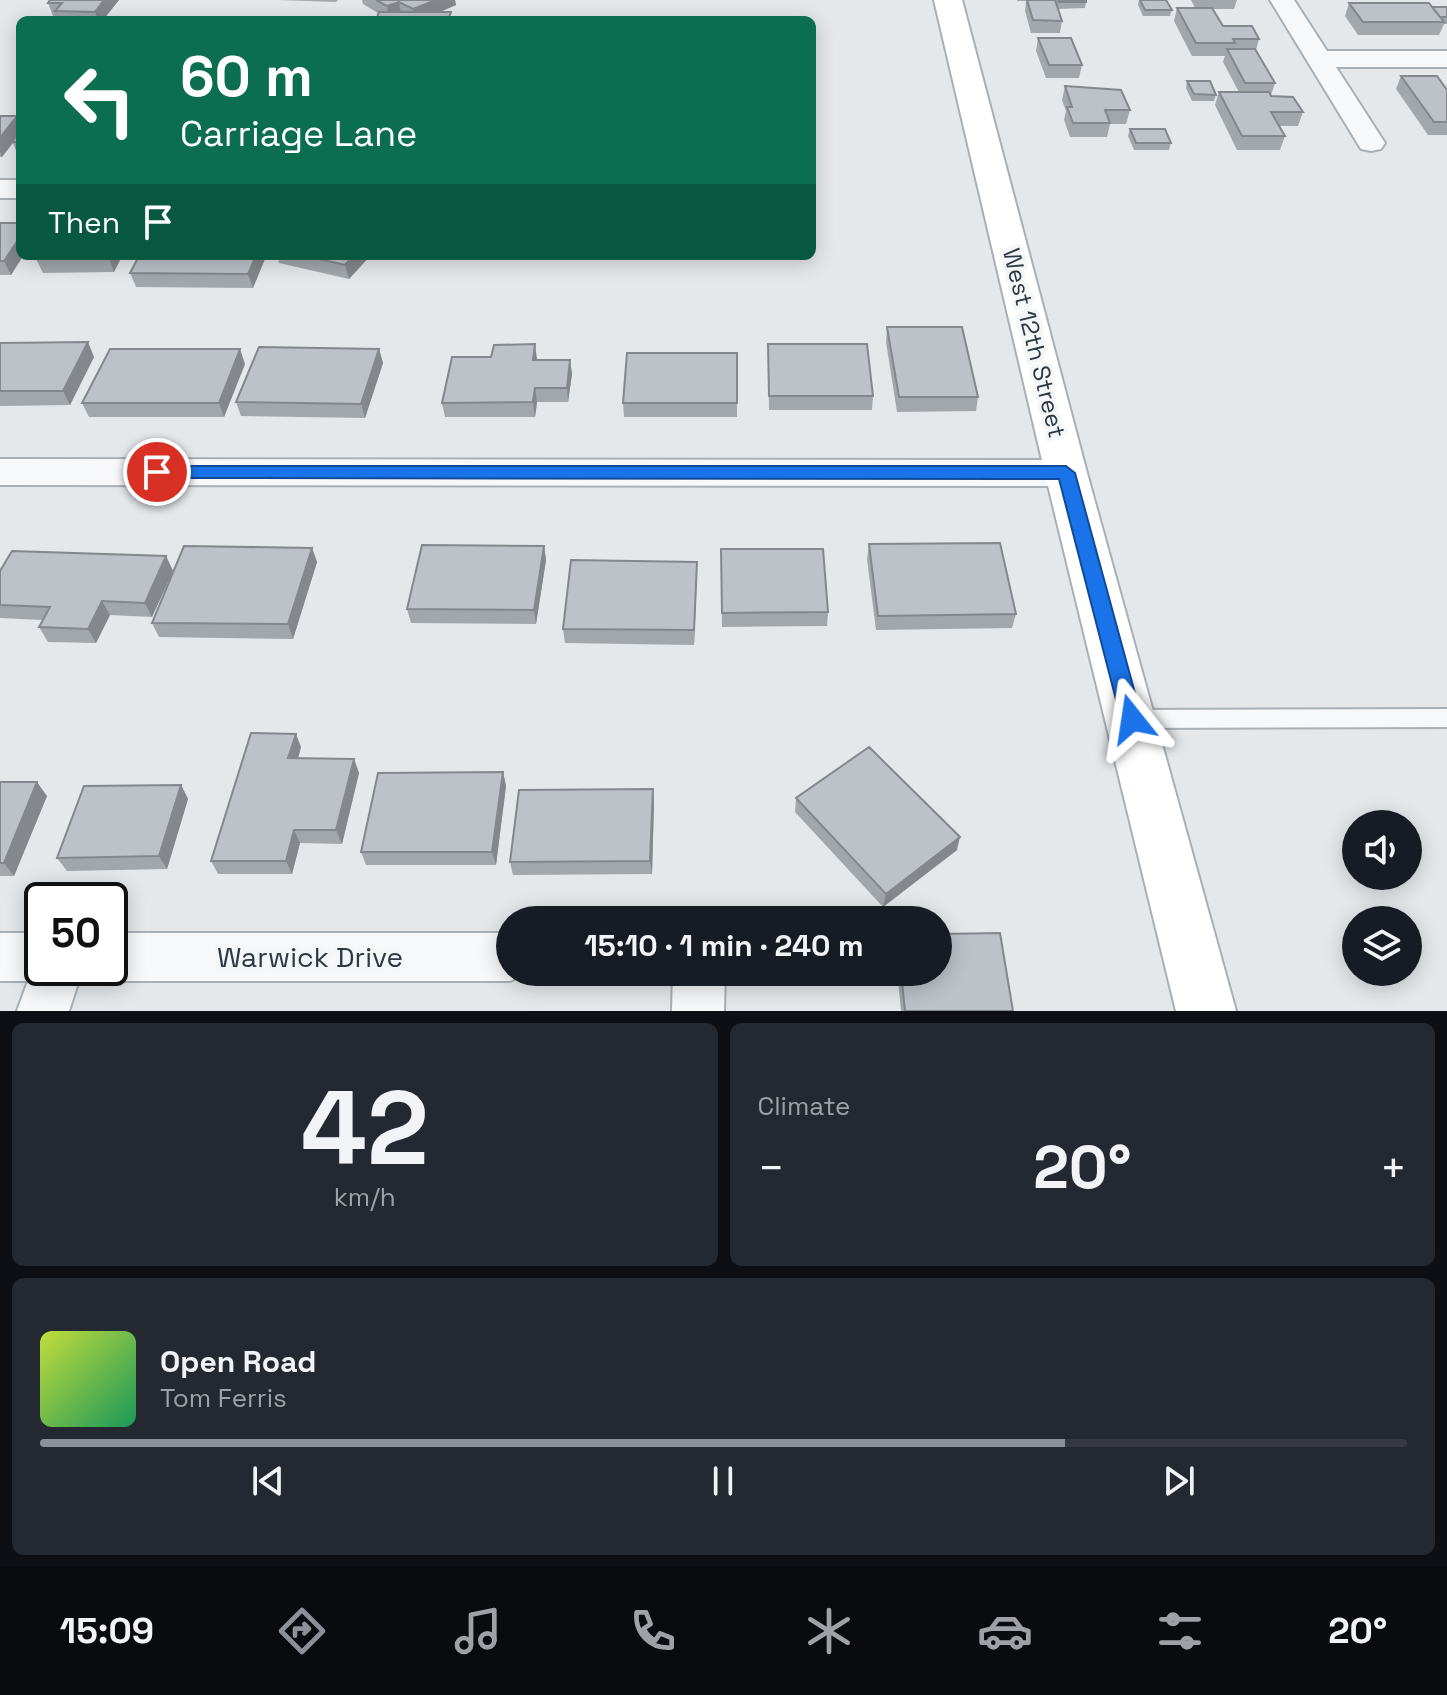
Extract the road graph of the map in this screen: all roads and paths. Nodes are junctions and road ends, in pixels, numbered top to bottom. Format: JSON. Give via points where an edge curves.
{"nodes":[{"id":1,"x":948,"y":0,"type":"edge"},
{"id":2,"x":1282,"y":0,"type":"edge"},
{"id":3,"x":1319,"y":59,"type":"junction"},
{"id":4,"x":1447,"y":59,"type":"edge"},
{"id":5,"x":1371,"y":143,"type":"dead end"},
{"id":6,"x":0,"y":472,"type":"edge"},
{"id":7,"x":1066,"y":473,"type":"junction"},
{"id":8,"x":1447,"y":718,"type":"edge"},
{"id":9,"x":1132,"y":719,"type":"junction"},
{"id":10,"x":0,"y":957,"type":"edge"},
{"id":11,"x":24,"y":957,"type":"edge"},
{"id":12,"x":128,"y":957,"type":"edge"},
{"id":13,"x":496,"y":957,"type":"edge"},
{"id":14,"x":52,"y":986,"type":"edge"},
{"id":15,"x":699,"y":986,"type":"edge"},
{"id":16,"x":43,"y":1011,"type":"edge"},
{"id":17,"x":698,"y":1011,"type":"edge"},
{"id":18,"x":1206,"y":1011,"type":"edge"}],
"edges":[{"from":1,"to":7,"type":"main road","name":"West 12th Street"},
{"from":2,"to":3,"type":"street"},
{"from":3,"to":4,"type":"street"},
{"from":3,"to":5,"type":"street"},
{"from":6,"to":7,"type":"street"},
{"from":7,"to":9,"type":"main road","name":"West 12th Street"},
{"from":8,"to":9,"type":"lane"},
{"from":9,"to":18,"type":"main road","name":"West 12th Street"},
{"from":10,"to":11,"type":"street"},
{"from":12,"to":13,"type":"street","name":"Warwick Drive"},
{"from":14,"to":16,"type":"street"},
{"from":15,"to":17,"type":"street"}]}
